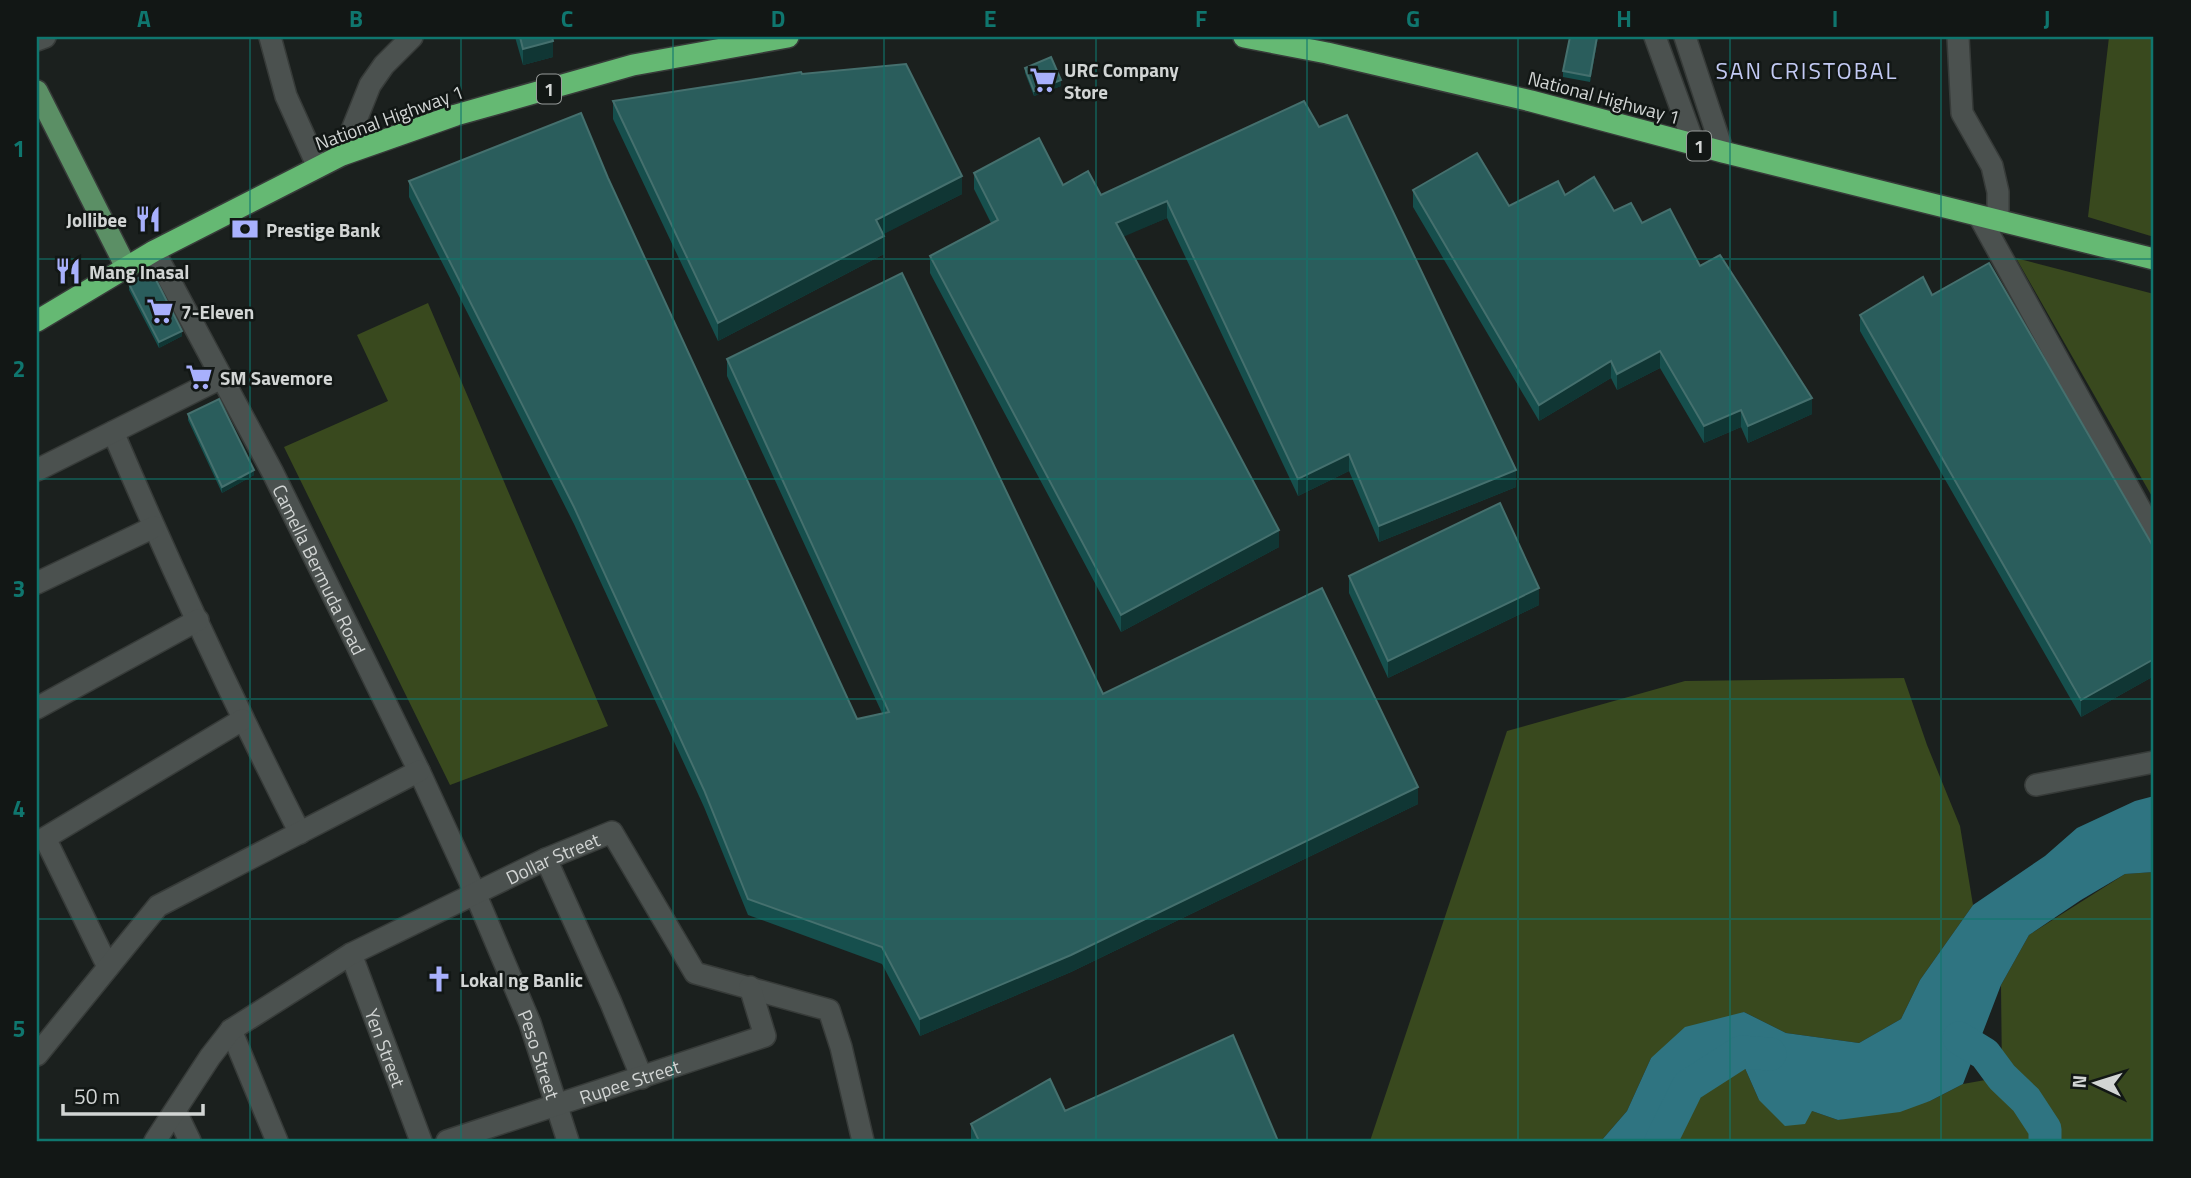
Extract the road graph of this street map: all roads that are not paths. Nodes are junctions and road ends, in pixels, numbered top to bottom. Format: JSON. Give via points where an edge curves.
{"nodes":[{"id":1,"x":45,"y":37,"type":"edge"},
{"id":2,"x":270,"y":37,"type":"edge"},
{"id":3,"x":412,"y":37,"type":"edge"},
{"id":4,"x":788,"y":37,"type":"edge"},
{"id":5,"x":1655,"y":37,"type":"edge"},
{"id":6,"x":1685,"y":37,"type":"edge"},
{"id":7,"x":1958,"y":37,"type":"edge"},
{"id":8,"x":1257,"y":38,"type":"edge"},
{"id":9,"x":37,"y":40,"type":"edge"},
{"id":10,"x":37,"y":91,"type":"edge"},
{"id":11,"x":1694,"y":144,"type":"junction"},
{"id":12,"x":1723,"y":152,"type":"junction"},
{"id":13,"x":342,"y":155,"type":"junction"},
{"id":14,"x":318,"y":167,"type":"junction"},
{"id":15,"x":1988,"y":219,"type":"junction"},
{"id":16,"x":154,"y":251,"type":"junction"},
{"id":17,"x":2154,"y":259,"type":"edge"},
{"id":18,"x":126,"y":267,"type":"junction"},
{"id":19,"x":37,"y":321,"type":"edge"},
{"id":20,"x":221,"y":378,"type":"junction"},
{"id":21,"x":113,"y":432,"type":"junction"},
{"id":22,"x":37,"y":470,"type":"edge"},
{"id":23,"x":154,"y":527,"type":"junction"},
{"id":24,"x":2154,"y":534,"type":"edge"},
{"id":25,"x":37,"y":583,"type":"edge"},
{"id":26,"x":198,"y":621,"type":"junction"},
{"id":27,"x":37,"y":708,"type":"edge"},
{"id":28,"x":242,"y":720,"type":"junction"},
{"id":29,"x":2154,"y":762,"type":"edge"},
{"id":30,"x":419,"y":771,"type":"junction"},
{"id":31,"x":2036,"y":785,"type":"dead end"},
{"id":32,"x":300,"y":833,"type":"junction"},
{"id":33,"x":546,"y":859,"type":"junction"},
{"id":34,"x":475,"y":893,"type":"junction"},
{"id":35,"x":351,"y":954,"type":"junction"},
{"id":36,"x":108,"y":967,"type":"junction"},
{"id":37,"x":750,"y":987,"type":"junction"},
{"id":38,"x":230,"y":1030,"type":"junction"},
{"id":39,"x":37,"y":1055,"type":"edge"},
{"id":40,"x":642,"y":1078,"type":"junction"},
{"id":41,"x":556,"y":1107,"type":"junction"},
{"id":42,"x":176,"y":1112,"type":"junction"},
{"id":43,"x":155,"y":1141,"type":"edge"},
{"id":44,"x":190,"y":1141,"type":"edge"},
{"id":45,"x":277,"y":1141,"type":"edge"},
{"id":46,"x":421,"y":1141,"type":"edge"},
{"id":47,"x":447,"y":1141,"type":"edge"},
{"id":48,"x":568,"y":1141,"type":"edge"},
{"id":49,"x":863,"y":1141,"type":"edge"}],
"edges":[{"from":1,"to":9,"type":"street"},
{"from":2,"to":14,"type":"street","via":[[286,96]]},
{"from":3,"to":13,"type":"street","via":[[370,85]]},
{"from":4,"to":13,"type":"highway","name":"National Highway 1","number":"1","via":[[633,65],[456,114]]},
{"from":5,"to":11,"type":"street"},
{"from":6,"to":12,"type":"street"},
{"from":7,"to":15,"type":"street","via":[[1962,113],[1992,166],[1998,192]]},
{"from":8,"to":11,"type":"highway","name":"National Highway 1","number":"1"},
{"from":10,"to":18,"type":"main road"},
{"from":11,"to":12,"type":"highway","name":"National Highway 1","number":"1"},
{"from":12,"to":15,"type":"highway","name":"National Highway 1","number":"1"},
{"from":13,"to":14,"type":"highway","name":"National Highway 1","number":"1"},
{"from":14,"to":16,"type":"highway","name":"National Highway 1","number":"1"},
{"from":15,"to":17,"type":"highway","name":"National Highway 1","number":"1"},
{"from":15,"to":24,"type":"street"},
{"from":16,"to":18,"type":"highway","name":"National Highway 1","number":"1"},
{"from":16,"to":20,"type":"street","name":"Camella Bermuda Road"},
{"from":18,"to":19,"type":"highway","name":"National Highway 1","number":"1"},
{"from":20,"to":21,"type":"street"},
{"from":20,"to":30,"type":"street","name":"Camella Bermuda Road","via":[[273,473]]},
{"from":21,"to":22,"type":"street"},
{"from":21,"to":23,"type":"street"},
{"from":23,"to":25,"type":"street"},
{"from":23,"to":26,"type":"street"},
{"from":26,"to":27,"type":"street"},
{"from":26,"to":28,"type":"street"},
{"from":28,"to":32,"type":"street"},
{"from":28,"to":36,"type":"street","via":[[45,838]]},
{"from":29,"to":31,"type":"street"},
{"from":30,"to":32,"type":"street"},
{"from":30,"to":34,"type":"street","name":"Camella Bermuda Road"},
{"from":32,"to":36,"type":"street","via":[[158,906]]},
{"from":33,"to":34,"type":"street","name":"Dollar Street"},
{"from":33,"to":37,"type":"street","name":"Dollar Street","via":[[612,832],[695,973]]},
{"from":33,"to":40,"type":"street"},
{"from":34,"to":35,"type":"street","name":"Dollar Street"},
{"from":34,"to":41,"type":"street","name":"Peso Street","via":[[530,1023]]},
{"from":35,"to":38,"type":"street","name":"Dollar Street"},
{"from":35,"to":46,"type":"street","name":"Yen Street"},
{"from":36,"to":39,"type":"street"},
{"from":37,"to":40,"type":"street","name":"Rupee Street","via":[[765,1036]]},
{"from":37,"to":49,"type":"street","name":"Dollar Street","via":[[829,1010]]},
{"from":38,"to":42,"type":"street","name":"Dollar Street"},
{"from":38,"to":45,"type":"street"},
{"from":40,"to":41,"type":"street","name":"Rupee Street"},
{"from":41,"to":47,"type":"street","name":"Rupee Street"},
{"from":41,"to":48,"type":"street","name":"Peso Street"},
{"from":42,"to":43,"type":"street","name":"Dollar Street"},
{"from":42,"to":44,"type":"street"}]}
